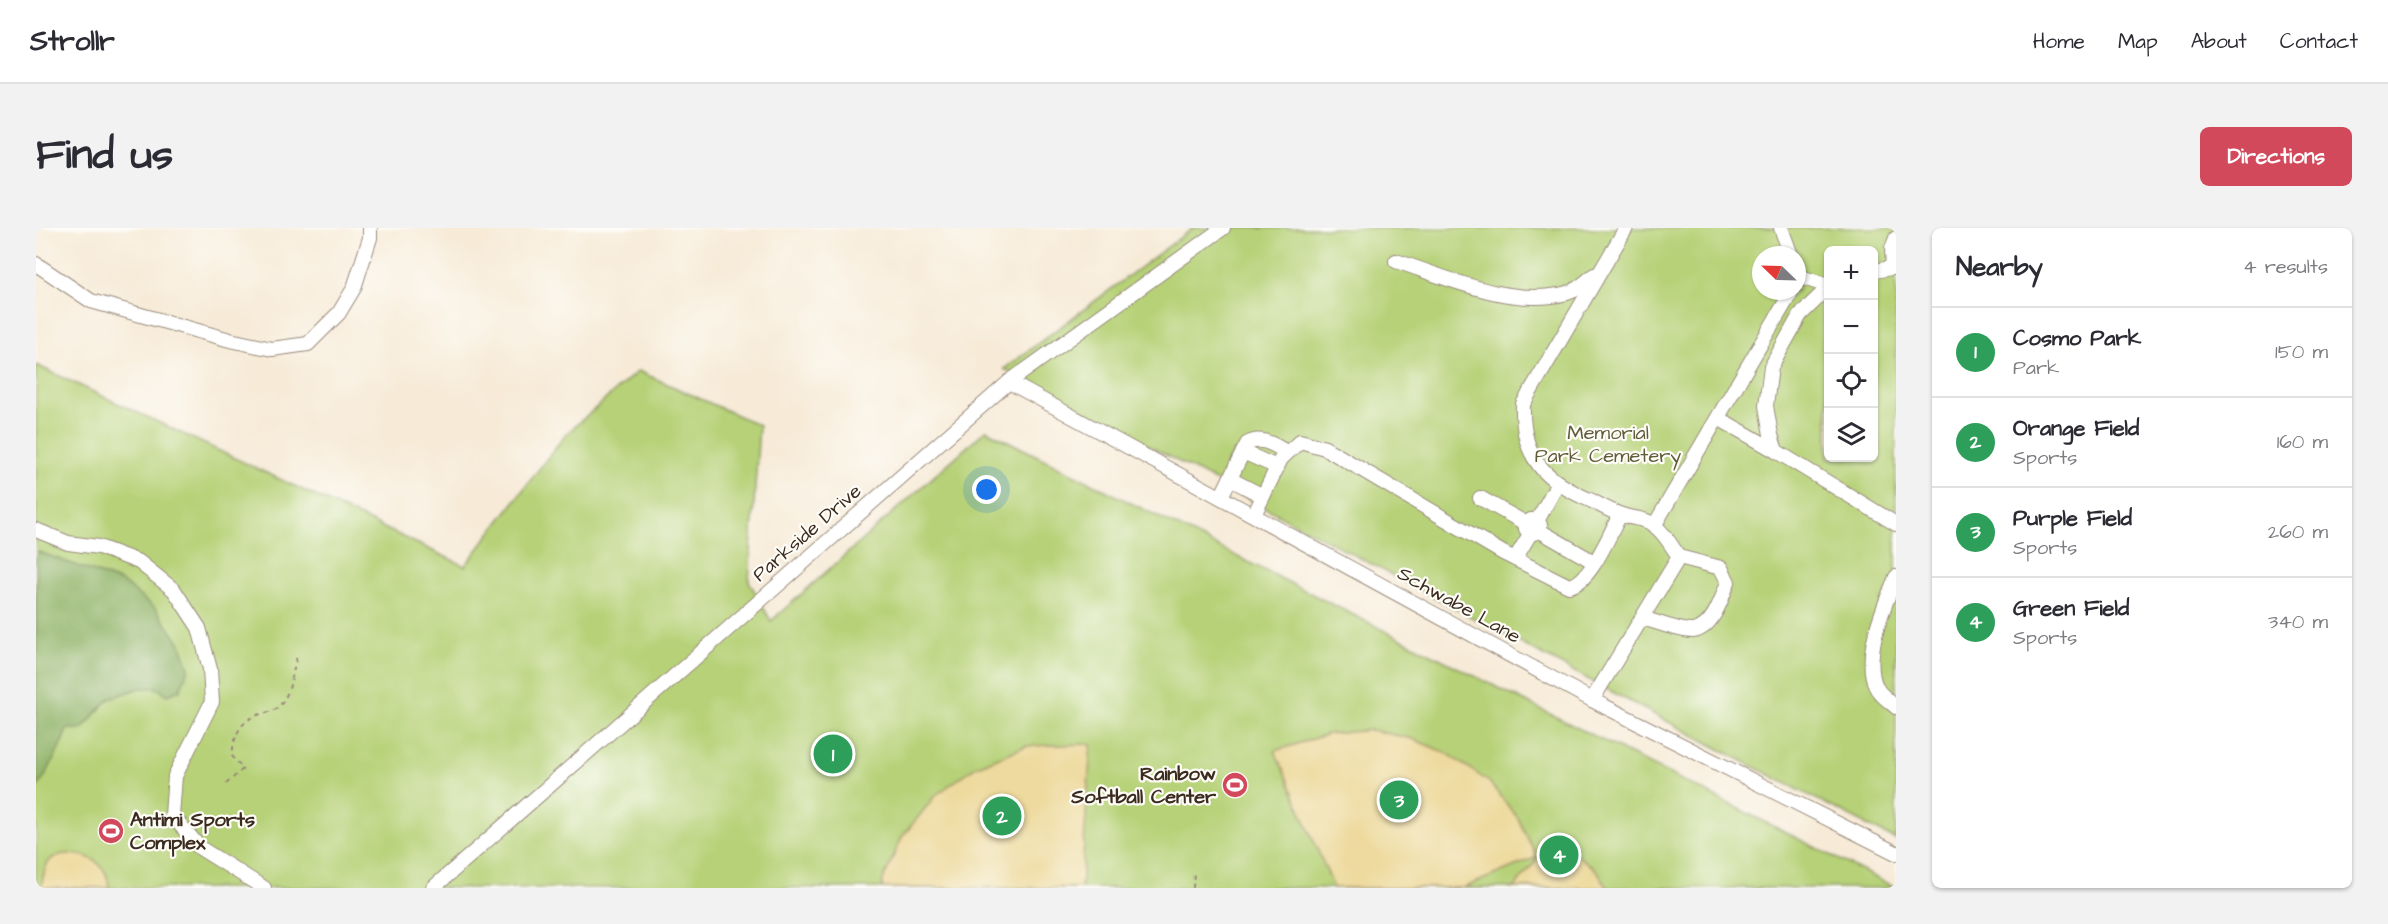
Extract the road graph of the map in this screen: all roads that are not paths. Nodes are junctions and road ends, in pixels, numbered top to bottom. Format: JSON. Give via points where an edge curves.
{"nodes":[{"id":1,"x":370,"y":228,"type":"edge"},
{"id":2,"x":1223,"y":228,"type":"edge"},
{"id":3,"x":1626,"y":228,"type":"edge"},
{"id":4,"x":1781,"y":228,"type":"edge"},
{"id":5,"x":1896,"y":238,"type":"edge"},
{"id":6,"x":1788,"y":246,"type":"edge"},
{"id":7,"x":1396,"y":261,"type":"dead end"},
{"id":8,"x":36,"y":264,"type":"edge"},
{"id":9,"x":1602,"y":267,"type":"junction"},
{"id":10,"x":1894,"y":268,"type":"edge"},
{"id":11,"x":1878,"y":270,"type":"edge"},
{"id":12,"x":1806,"y":279,"type":"edge"},
{"id":13,"x":1824,"y":286,"type":"edge"},
{"id":14,"x":1824,"y":291,"type":"edge"},
{"id":15,"x":1787,"y":300,"type":"edge"},
{"id":16,"x":1009,"y":382,"type":"junction"},
{"id":17,"x":1718,"y":418,"type":"junction"},
{"id":18,"x":1776,"y":451,"type":"junction"},
{"id":19,"x":1243,"y":452,"type":"junction"},
{"id":20,"x":1287,"y":452,"type":"junction"},
{"id":21,"x":1277,"y":467,"type":"junction"},
{"id":22,"x":1230,"y":479,"type":"junction"},
{"id":23,"x":1558,"y":483,"type":"junction"},
{"id":24,"x":1263,"y":496,"type":"junction"},
{"id":25,"x":1221,"y":497,"type":"junction"},
{"id":26,"x":1480,"y":498,"type":"dead end"},
{"id":27,"x":1254,"y":515,"type":"junction"},
{"id":28,"x":1620,"y":515,"type":"junction"},
{"id":29,"x":1896,"y":524,"type":"edge"},
{"id":30,"x":1654,"y":526,"type":"junction"},
{"id":31,"x":1533,"y":527,"type":"junction"},
{"id":32,"x":36,"y":530,"type":"edge"},
{"id":33,"x":1679,"y":557,"type":"junction"},
{"id":34,"x":1515,"y":559,"type":"junction"},
{"id":35,"x":1594,"y":562,"type":"junction"},
{"id":36,"x":1896,"y":577,"type":"edge"},
{"id":37,"x":1642,"y":618,"type":"junction"},
{"id":38,"x":1592,"y":700,"type":"junction"},
{"id":39,"x":1896,"y":707,"type":"edge"},
{"id":40,"x":1896,"y":853,"type":"edge"},
{"id":41,"x":264,"y":888,"type":"edge"},
{"id":42,"x":433,"y":888,"type":"edge"}],
"edges":[{"from":1,"to":8,"type":"street","via":[[354,288],[339,313],[308,344],[272,349],[91,301]]},
{"from":2,"to":16,"type":"street","name":"Parkside Drive"},
{"from":3,"to":9,"type":"street"},
{"from":4,"to":6,"type":"street"},
{"from":5,"to":10,"type":"street","via":[[1892,249]]},
{"from":7,"to":9,"type":"street","via":[[1497,294],[1541,296],[1568,293]]},
{"from":9,"to":23,"type":"street","via":[[1523,404],[1522,425],[1536,462]]},
{"from":10,"to":11,"type":"street"},
{"from":12,"to":13,"type":"street"},
{"from":14,"to":18,"type":"street","via":[[1800,315],[1771,367],[1766,406]]},
{"from":15,"to":17,"type":"street"},
{"from":16,"to":25,"type":"street","name":"Schwabe Lane"},
{"from":16,"to":42,"type":"street","name":"Parkside Drive"},
{"from":17,"to":18,"type":"street"},
{"from":17,"to":30,"type":"street"},
{"from":18,"to":29,"type":"street"},
{"from":19,"to":20,"type":"street","via":[[1254,440]]},
{"from":19,"to":21,"type":"street"},
{"from":19,"to":22,"type":"street"},
{"from":20,"to":21,"type":"street"},
{"from":20,"to":34,"type":"street","via":[[1300,441],[1325,448]]},
{"from":21,"to":24,"type":"street"},
{"from":22,"to":24,"type":"street"},
{"from":22,"to":25,"type":"street"},
{"from":23,"to":28,"type":"street"},
{"from":23,"to":31,"type":"street"},
{"from":24,"to":27,"type":"street"},
{"from":25,"to":27,"type":"street","name":"Schwabe Lane"},
{"from":26,"to":31,"type":"street"},
{"from":27,"to":38,"type":"street","name":"Schwabe Lane"},
{"from":28,"to":30,"type":"street"},
{"from":28,"to":35,"type":"street"},
{"from":30,"to":33,"type":"street"},
{"from":31,"to":34,"type":"street"},
{"from":31,"to":35,"type":"street"},
{"from":32,"to":41,"type":"street","via":[[139,562],[174,590],[199,628],[210,669],[212,702],[175,776],[172,815],[200,848]]},
{"from":33,"to":37,"type":"street"},
{"from":33,"to":37,"type":"street","via":[[1721,568],[1728,582],[1706,626],[1692,631]]},
{"from":34,"to":35,"type":"street","via":[[1569,586],[1580,583]]},
{"from":36,"to":39,"type":"street","via":[[1876,626],[1872,662],[1876,688]]},
{"from":37,"to":38,"type":"street"},
{"from":38,"to":40,"type":"street","name":"Schwabe Lane"}]}
